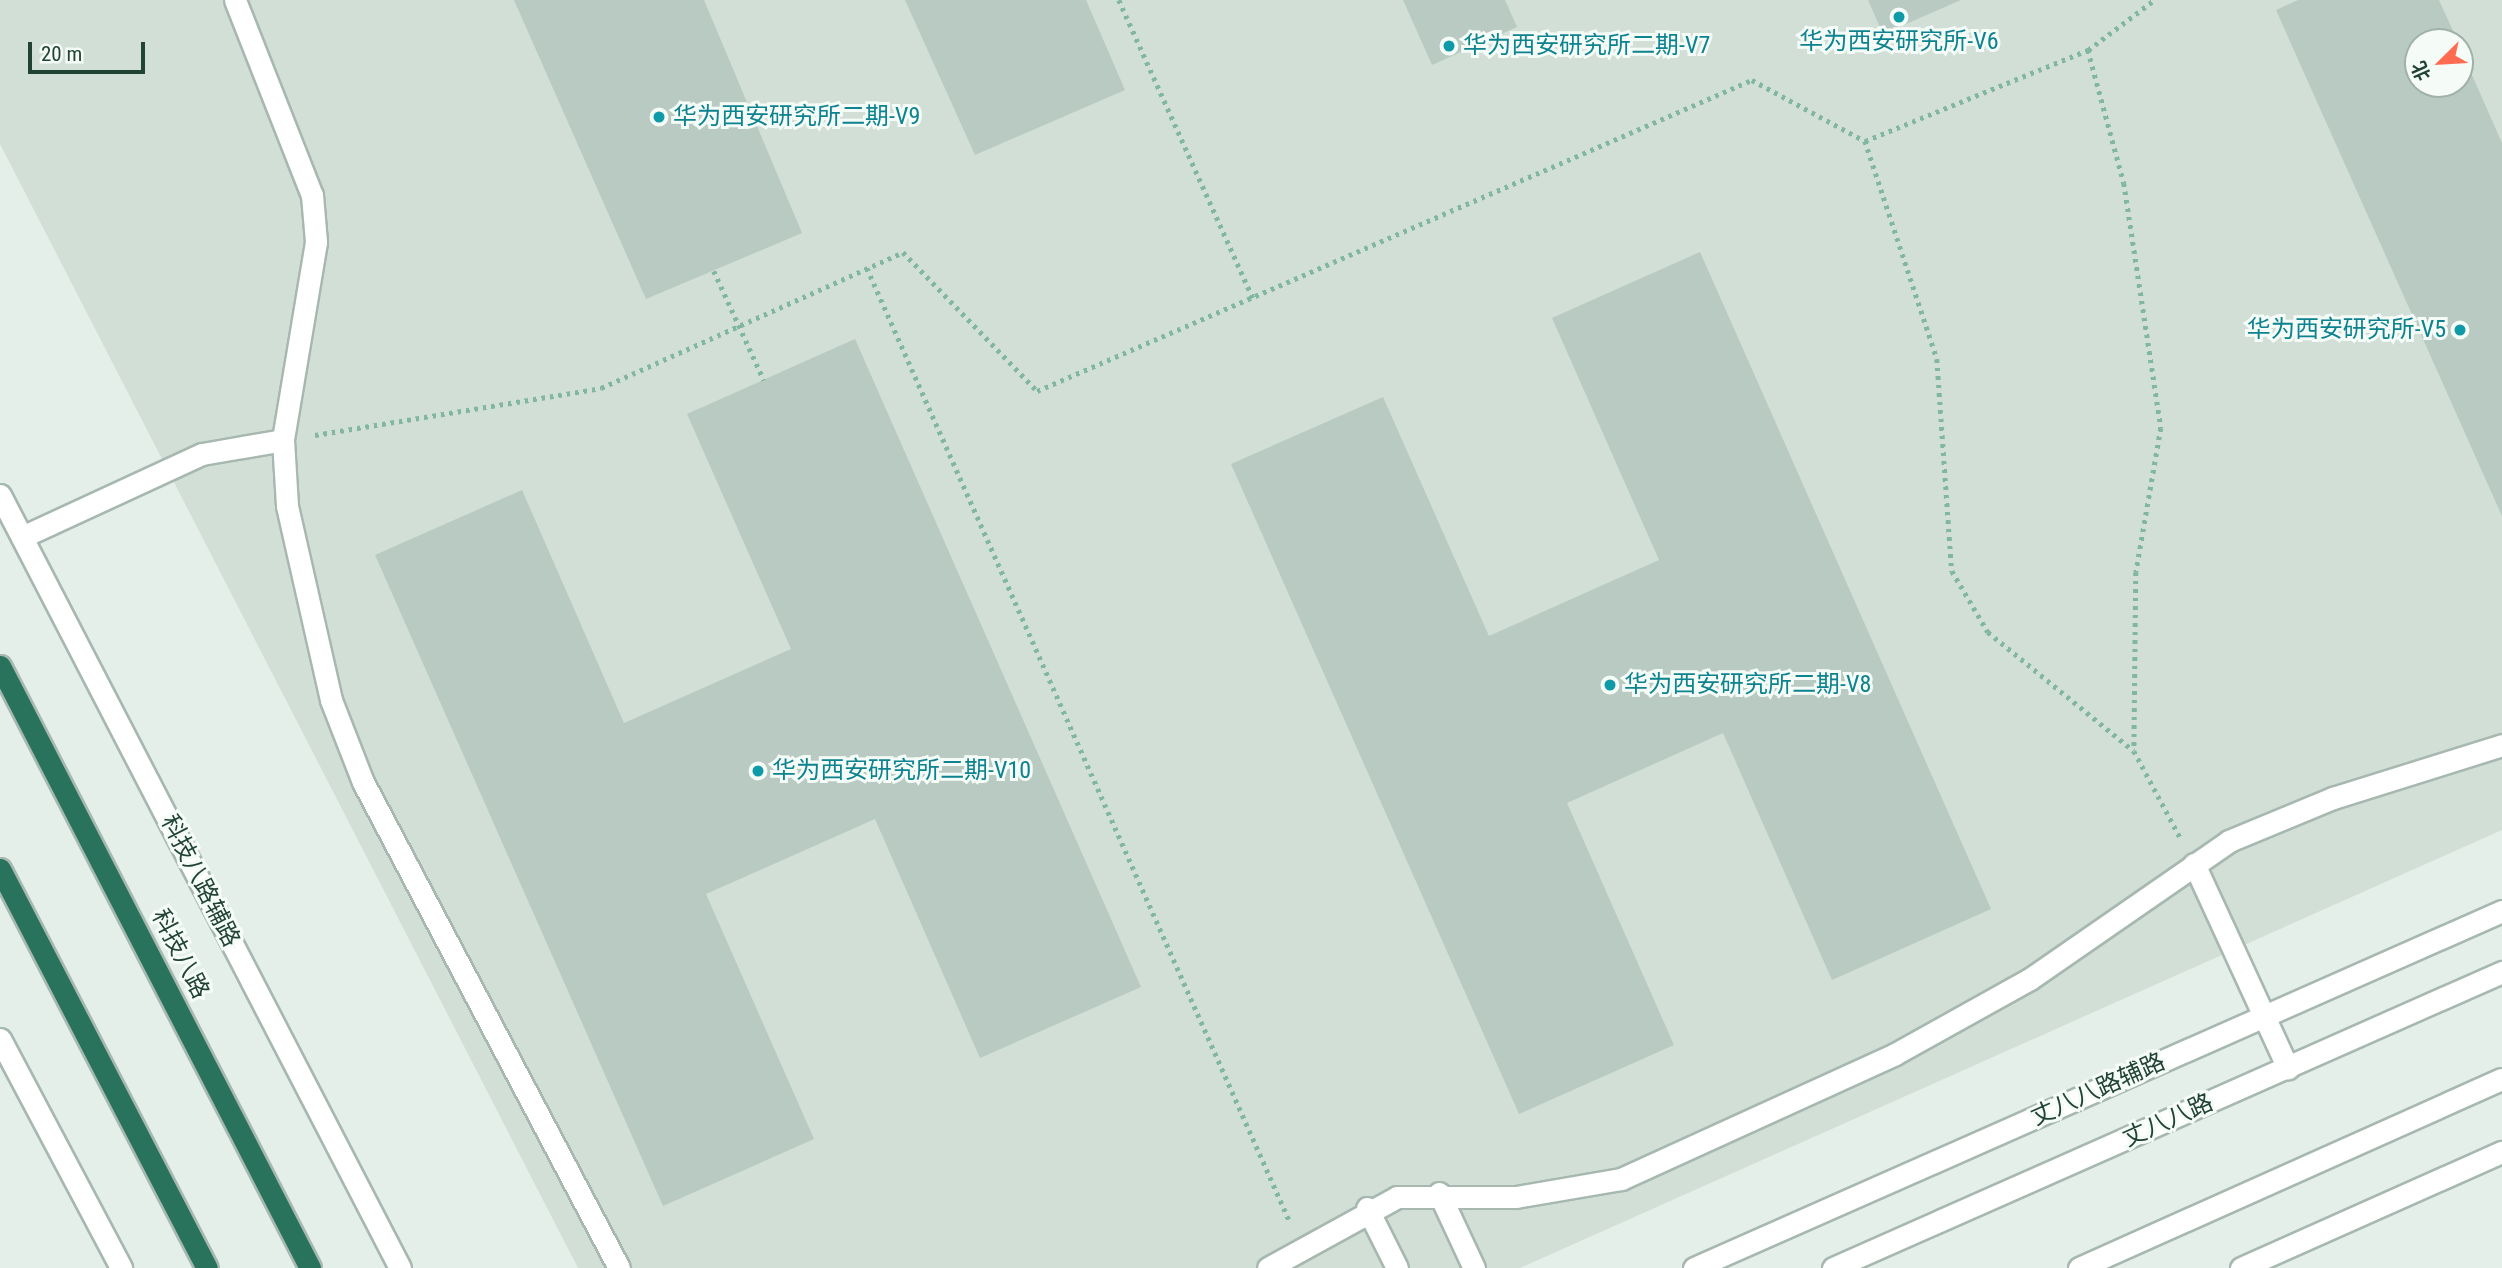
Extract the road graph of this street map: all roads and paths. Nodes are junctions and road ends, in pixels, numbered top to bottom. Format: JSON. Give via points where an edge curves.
{"nodes":[{"id":1,"x":235,"y":0,"type":"edge"},
{"id":2,"x":1119,"y":0,"type":"edge"},
{"id":3,"x":2154,"y":0,"type":"edge"},
{"id":4,"x":2088,"y":50,"type":"junction"},
{"id":5,"x":1865,"y":141,"type":"junction"},
{"id":6,"x":867,"y":268,"type":"junction"},
{"id":7,"x":714,"y":271,"type":"dead end"},
{"id":8,"x":1253,"y":298,"type":"junction"},
{"id":9,"x":764,"y":380,"type":"dead end"},
{"id":10,"x":283,"y":440,"type":"junction"},
{"id":11,"x":0,"y":495,"type":"edge"},
{"id":12,"x":22,"y":537,"type":"junction"},
{"id":13,"x":0,"y":666,"type":"edge"},
{"id":14,"x":2502,"y":745,"type":"edge"},
{"id":15,"x":2134,"y":751,"type":"junction"},
{"id":16,"x":2194,"y":864,"type":"junction"},
{"id":17,"x":0,"y":869,"type":"edge"},
{"id":18,"x":2502,"y":911,"type":"edge"},
{"id":19,"x":2502,"y":972,"type":"edge"},
{"id":20,"x":2264,"y":1017,"type":"junction"},
{"id":21,"x":0,"y":1039,"type":"edge"},
{"id":22,"x":2288,"y":1068,"type":"junction"},
{"id":23,"x":2502,"y":1079,"type":"edge"},
{"id":24,"x":2502,"y":1152,"type":"edge"},
{"id":25,"x":1439,"y":1193,"type":"junction"},
{"id":26,"x":1367,"y":1208,"type":"junction"},
{"id":27,"x":1301,"y":1246,"type":"junction"},
{"id":28,"x":121,"y":1268,"type":"edge"},
{"id":29,"x":207,"y":1268,"type":"edge"},
{"id":30,"x":310,"y":1268,"type":"edge"},
{"id":31,"x":400,"y":1268,"type":"edge"},
{"id":32,"x":620,"y":1268,"type":"edge"},
{"id":33,"x":1269,"y":1268,"type":"edge"},
{"id":34,"x":1397,"y":1268,"type":"edge"},
{"id":35,"x":1474,"y":1268,"type":"edge"},
{"id":36,"x":1694,"y":1268,"type":"edge"},
{"id":37,"x":1833,"y":1268,"type":"edge"},
{"id":38,"x":2078,"y":1268,"type":"edge"},
{"id":39,"x":2241,"y":1268,"type":"edge"}],
"edges":[{"from":1,"to":10,"type":"street","via":[[312,195],[316,243]]},
{"from":2,"to":8,"type":"path"},
{"from":3,"to":4,"type":"path"},
{"from":4,"to":5,"type":"path"},
{"from":4,"to":15,"type":"path","via":[[2124,183],[2161,428],[2136,572]]},
{"from":5,"to":8,"type":"path","via":[[1752,80]]},
{"from":5,"to":15,"type":"path","via":[[1937,359],[1952,571],[1988,632]]},
{"from":6,"to":8,"type":"path","via":[[903,252],[1037,391]]},
{"from":6,"to":10,"type":"path","via":[[601,388]]},
{"from":6,"to":27,"type":"path"},
{"from":7,"to":9,"type":"path","bridge":true},
{"from":10,"to":12,"type":"street","via":[[202,454]]},
{"from":10,"to":32,"type":"street","via":[[287,506],[331,700],[363,782]]},
{"from":11,"to":12,"type":"street","name":"科技八路辅路"},
{"from":12,"to":31,"type":"street","name":"科技八路辅路"},
{"from":13,"to":30,"type":"highway","name":"科技八路"},
{"from":14,"to":16,"type":"street","via":[[2333,798],[2229,841]]},
{"from":15,"to":16,"type":"path"},
{"from":16,"to":20,"type":"street"},
{"from":16,"to":25,"type":"street","via":[[2030,979],[1895,1054],[1621,1179],[1516,1197]]},
{"from":17,"to":29,"type":"highway"},
{"from":18,"to":20,"type":"street","name":"丈八八路辅路"},
{"from":19,"to":22,"type":"street","name":"丈八八路"},
{"from":20,"to":22,"type":"street"},
{"from":20,"to":36,"type":"street","name":"丈八八路辅路"},
{"from":21,"to":28,"type":"street"},
{"from":22,"to":37,"type":"street","name":"丈八八路"},
{"from":23,"to":38,"type":"street"},
{"from":24,"to":39,"type":"street"},
{"from":25,"to":26,"type":"street"},
{"from":25,"to":35,"type":"street"},
{"from":26,"to":27,"type":"street"},
{"from":26,"to":34,"type":"street"},
{"from":27,"to":33,"type":"street"}]}
